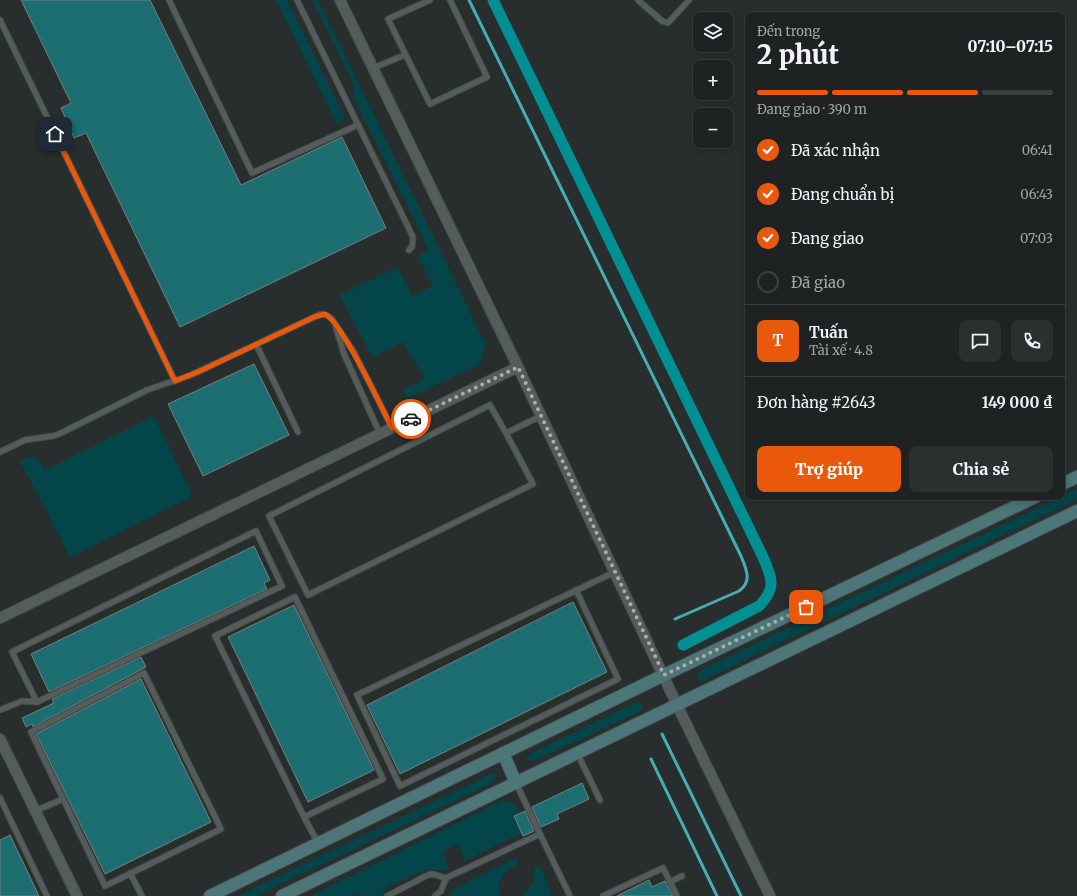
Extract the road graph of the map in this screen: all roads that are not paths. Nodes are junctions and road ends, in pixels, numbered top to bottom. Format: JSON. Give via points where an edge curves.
{"nodes":[{"id":1,"x":169,"y":0,"type":"edge"},
{"id":2,"x":297,"y":0,"type":"edge"},
{"id":3,"x":340,"y":0,"type":"edge"},
{"id":4,"x":430,"y":0,"type":"edge"},
{"id":5,"x":450,"y":0,"type":"edge"},
{"id":6,"x":638,"y":0,"type":"edge"},
{"id":7,"x":689,"y":0,"type":"edge"},
{"id":8,"x":0,"y":20,"type":"edge"},
{"id":9,"x":405,"y":55,"type":"junction"},
{"id":10,"x":373,"y":68,"type":"junction"},
{"id":11,"x":358,"y":125,"type":"junction"},
{"id":12,"x":409,"y":250,"type":"dead end"},
{"id":13,"x":334,"y":322,"type":"junction"},
{"id":14,"x":256,"y":344,"type":"junction"},
{"id":15,"x":518,"y":367,"type":"junction"},
{"id":16,"x":175,"y":381,"type":"junction"},
{"id":17,"x":541,"y":416,"type":"junction"},
{"id":18,"x":392,"y":428,"type":"junction"},
{"id":19,"x":298,"y":432,"type":"dead end"},
{"id":20,"x":506,"y":433,"type":"junction"},
{"id":21,"x":380,"y":434,"type":"junction"},
{"id":22,"x":0,"y":452,"type":"edge"},
{"id":23,"x":1077,"y":477,"type":"edge"},
{"id":24,"x":1065,"y":483,"type":"edge"},
{"id":25,"x":1029,"y":500,"type":"edge"},
{"id":26,"x":1077,"y":511,"type":"edge"},
{"id":27,"x":615,"y":572,"type":"junction"},
{"id":28,"x":576,"y":590,"type":"junction"},
{"id":29,"x":0,"y":618,"type":"edge"},
{"id":30,"x":664,"y":675,"type":"junction"},
{"id":31,"x":37,"y":702,"type":"junction"},
{"id":32,"x":677,"y":705,"type":"junction"},
{"id":33,"x":0,"y":710,"type":"edge"},
{"id":34,"x":0,"y":739,"type":"edge"},
{"id":35,"x":503,"y":753,"type":"junction"},
{"id":36,"x":577,"y":753,"type":"junction"},
{"id":37,"x":516,"y":783,"type":"junction"},
{"id":38,"x":0,"y":798,"type":"edge"},
{"id":39,"x":63,"y":799,"type":"junction"},
{"id":40,"x":600,"y":800,"type":"dead end"},
{"id":41,"x":35,"y":811,"type":"junction"},
{"id":42,"x":304,"y":817,"type":"junction"},
{"id":43,"x":540,"y":834,"type":"junction"},
{"id":44,"x":318,"y":843,"type":"junction"},
{"id":45,"x":130,"y":873,"type":"junction"},
{"id":46,"x":682,"y":876,"type":"dead end"},
{"id":47,"x":446,"y":878,"type":"junction"},
{"id":48,"x":670,"y":882,"type":"junction"},
{"id":49,"x":47,"y":896,"type":"edge"},
{"id":50,"x":77,"y":896,"type":"edge"},
{"id":51,"x":142,"y":896,"type":"edge"},
{"id":52,"x":210,"y":896,"type":"edge"},
{"id":53,"x":282,"y":896,"type":"edge"},
{"id":54,"x":387,"y":896,"type":"edge"},
{"id":55,"x":435,"y":896,"type":"edge"},
{"id":56,"x":570,"y":896,"type":"edge"},
{"id":57,"x":603,"y":896,"type":"edge"},
{"id":58,"x":677,"y":896,"type":"edge"},
{"id":59,"x":770,"y":896,"type":"edge"}],
"edges":[{"from":1,"to":11,"type":"lane","via":[[252,173]]},
{"from":2,"to":11,"type":"lane"},
{"from":3,"to":10,"type":"street"},
{"from":4,"to":9,"type":"lane","via":[[388,19]]},
{"from":5,"to":9,"type":"lane","via":[[487,77],[430,104]]},
{"from":6,"to":7,"type":"lane","via":[[662,21],[668,23]]},
{"from":8,"to":16,"type":"lane"},
{"from":9,"to":10,"type":"lane"},
{"from":10,"to":15,"type":"street"},
{"from":11,"to":12,"type":"lane","via":[[413,237]]},
{"from":13,"to":14,"type":"lane","via":[[321,314]]},
{"from":13,"to":18,"type":"lane","via":[[354,352]]},
{"from":13,"to":21,"type":"lane","via":[[344,354]]},
{"from":14,"to":16,"type":"lane"},
{"from":14,"to":19,"type":"lane"},
{"from":15,"to":17,"type":"street"},
{"from":15,"to":18,"type":"street"},
{"from":16,"to":22,"type":"lane","via":[[148,390],[53,436],[25,440]]},
{"from":17,"to":20,"type":"lane"},
{"from":17,"to":27,"type":"street"},
{"from":18,"to":21,"type":"street"},
{"from":20,"to":20,"type":"lane","via":[[533,484],[308,595],[269,516],[490,405]]},
{"from":21,"to":29,"type":"street"},
{"from":23,"to":24,"type":"street"},
{"from":25,"to":30,"type":"street"},
{"from":26,"to":32,"type":"street"},
{"from":27,"to":28,"type":"lane"},
{"from":27,"to":30,"type":"street"},
{"from":28,"to":28,"type":"lane","via":[[357,695],[400,786],[618,679]]},
{"from":30,"to":32,"type":"street"},
{"from":30,"to":35,"type":"street"},
{"from":31,"to":31,"type":"lane","via":[[282,586],[256,532],[12,652]]},
{"from":31,"to":33,"type":"lane","via":[[22,701]]},
{"from":32,"to":36,"type":"street"},
{"from":32,"to":59,"type":"street"},
{"from":34,"to":41,"type":"street"},
{"from":35,"to":37,"type":"street"},
{"from":35,"to":44,"type":"street"},
{"from":36,"to":37,"type":"street"},
{"from":36,"to":40,"type":"lane"},
{"from":37,"to":43,"type":"lane"},
{"from":37,"to":53,"type":"street"},
{"from":38,"to":49,"type":"lane"},
{"from":39,"to":41,"type":"lane"},
{"from":39,"to":45,"type":"lane","via":[[105,886]]},
{"from":39,"to":45,"type":"lane","via":[[31,732],[144,673],[221,829]]},
{"from":41,"to":50,"type":"street"},
{"from":42,"to":42,"type":"lane","via":[[215,636],[295,597],[384,780]]},
{"from":42,"to":44,"type":"lane"},
{"from":43,"to":47,"type":"lane"},
{"from":43,"to":56,"type":"lane"},
{"from":44,"to":52,"type":"street"},
{"from":45,"to":51,"type":"lane"},
{"from":46,"to":48,"type":"lane"},
{"from":47,"to":54,"type":"lane","via":[[428,875]]},
{"from":47,"to":55,"type":"lane"},
{"from":48,"to":57,"type":"lane","via":[[663,868]]},
{"from":48,"to":58,"type":"lane"}]}
